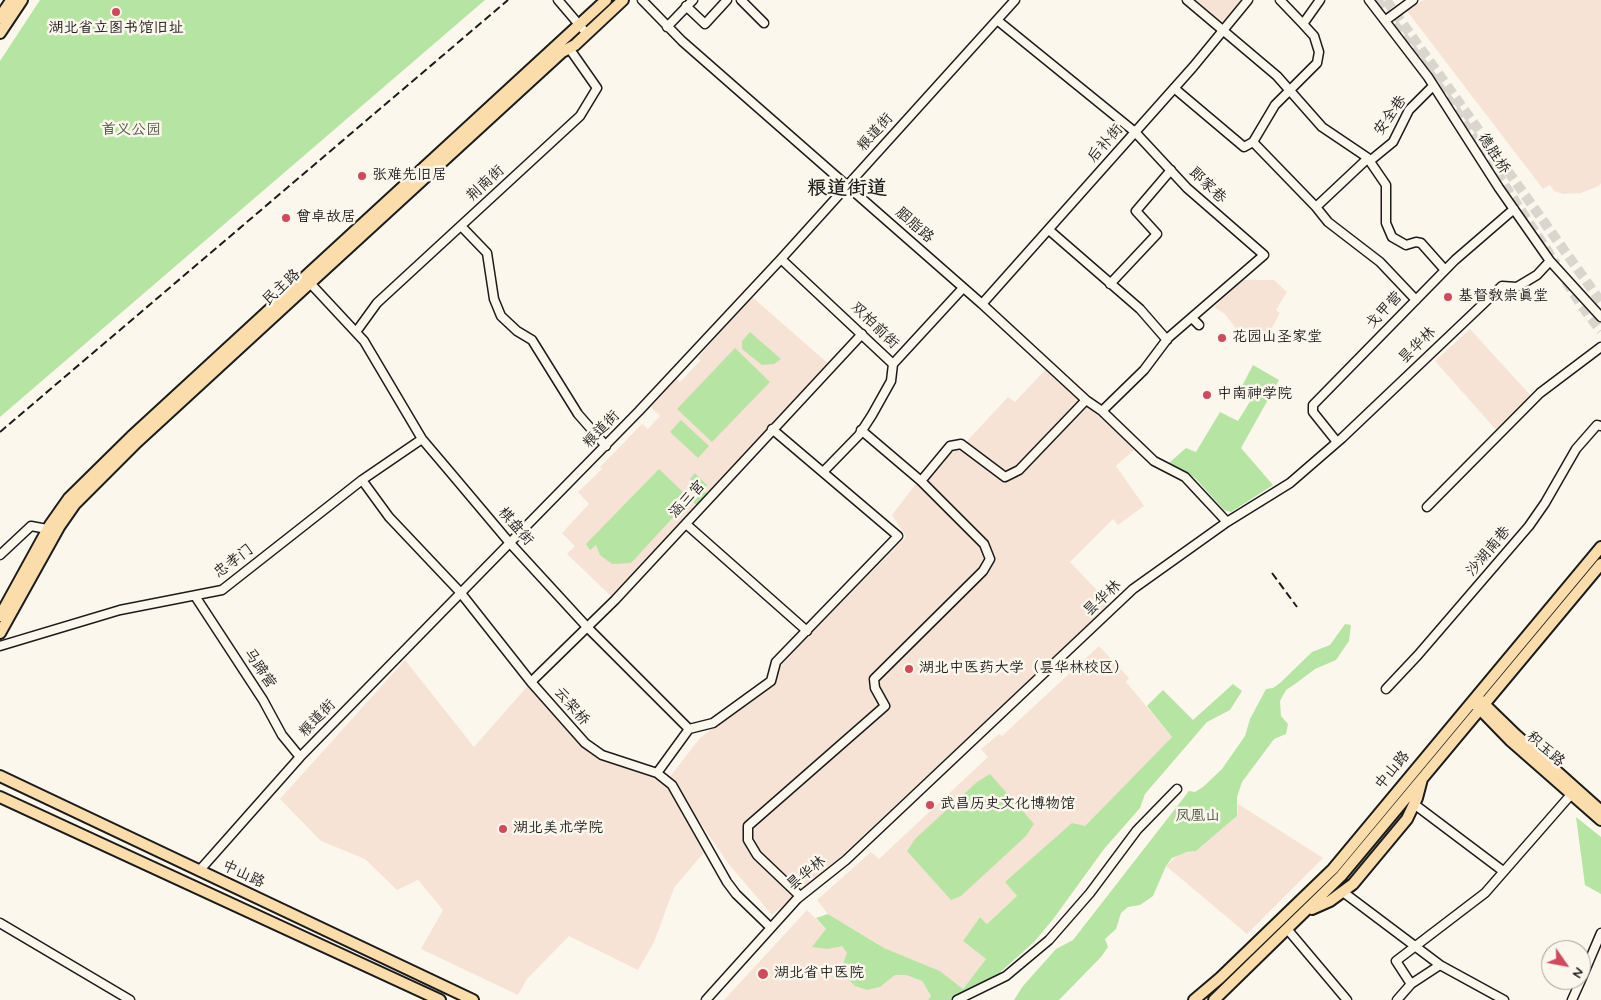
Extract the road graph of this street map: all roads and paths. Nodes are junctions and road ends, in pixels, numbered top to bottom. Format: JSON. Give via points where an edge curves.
{"nodes":[{"id":1,"x":12,"y":0,"type":"edge"},
{"id":2,"x":22,"y":0,"type":"edge"},
{"id":3,"x":558,"y":0,"type":"edge"},
{"id":4,"x":606,"y":0,"type":"edge"},
{"id":5,"x":623,"y":0,"type":"edge"},
{"id":6,"x":642,"y":0,"type":"edge"},
{"id":7,"x":693,"y":0,"type":"edge"},
{"id":8,"x":727,"y":0,"type":"edge"},
{"id":9,"x":741,"y":0,"type":"edge"},
{"id":10,"x":1015,"y":0,"type":"edge"},
{"id":11,"x":1187,"y":0,"type":"edge"},
{"id":12,"x":1248,"y":0,"type":"edge"},
{"id":13,"x":1280,"y":0,"type":"edge"},
{"id":14,"x":1320,"y":0,"type":"edge"},
{"id":15,"x":1369,"y":0,"type":"edge"},
{"id":16,"x":1413,"y":0,"type":"edge"},
{"id":17,"x":686,"y":6,"type":"junction"},
{"id":18,"x":0,"y":18,"type":"edge"},
{"id":19,"x":997,"y":20,"type":"junction"},
{"id":20,"x":1386,"y":20,"type":"dead end"},
{"id":21,"x":764,"y":23,"type":"dead end"},
{"id":22,"x":1303,"y":24,"type":"junction"},
{"id":23,"x":578,"y":25,"type":"junction"},
{"id":24,"x":667,"y":27,"type":"junction"},
{"id":25,"x":1223,"y":31,"type":"junction"},
{"id":26,"x":0,"y":33,"type":"edge"},
{"id":27,"x":587,"y":34,"type":"junction"},
{"id":28,"x":569,"y":48,"type":"junction"},
{"id":29,"x":1433,"y":86,"type":"junction"},
{"id":30,"x":1174,"y":88,"type":"junction"},
{"id":31,"x":1290,"y":90,"type":"junction"},
{"id":32,"x":1135,"y":132,"type":"junction"},
{"id":33,"x":1253,"y":142,"type":"junction"},
{"id":34,"x":1371,"y":160,"type":"junction"},
{"id":35,"x":1171,"y":170,"type":"junction"},
{"id":36,"x":847,"y":187,"type":"junction"},
{"id":37,"x":1316,"y":207,"type":"junction"},
{"id":38,"x":1514,"y":209,"type":"junction"},
{"id":39,"x":461,"y":226,"type":"junction"},
{"id":40,"x":1049,"y":230,"type":"junction"},
{"id":41,"x":781,"y":259,"type":"junction"},
{"id":42,"x":1550,"y":261,"type":"junction"},
{"id":43,"x":1445,"y":270,"type":"junction"},
{"id":44,"x":310,"y":283,"type":"junction"},
{"id":45,"x":1110,"y":284,"type":"junction"},
{"id":46,"x":963,"y":288,"type":"junction"},
{"id":47,"x":1416,"y":300,"type":"junction"},
{"id":48,"x":982,"y":304,"type":"junction"},
{"id":49,"x":1601,"y":317,"type":"edge"},
{"id":50,"x":356,"y":332,"type":"junction"},
{"id":51,"x":862,"y":334,"type":"junction"},
{"id":52,"x":1167,"y":340,"type":"junction"},
{"id":53,"x":1601,"y":347,"type":"edge"},
{"id":54,"x":893,"y":364,"type":"junction"},
{"id":55,"x":1086,"y":400,"type":"junction"},
{"id":56,"x":1102,"y":411,"type":"junction"},
{"id":57,"x":1601,"y":426,"type":"edge"},
{"id":58,"x":772,"y":430,"type":"junction"},
{"id":59,"x":861,"y":430,"type":"junction"},
{"id":60,"x":422,"y":439,"type":"junction"},
{"id":61,"x":1337,"y":442,"type":"junction"},
{"id":62,"x":606,"y":446,"type":"junction"},
{"id":63,"x":824,"y":472,"type":"junction"},
{"id":64,"x":362,"y":480,"type":"junction"},
{"id":65,"x":922,"y":481,"type":"junction"},
{"id":66,"x":1427,"y":507,"type":"dead end"},
{"id":67,"x":1227,"y":522,"type":"junction"},
{"id":68,"x":686,"y":524,"type":"junction"},
{"id":69,"x":47,"y":529,"type":"junction"},
{"id":70,"x":509,"y":542,"type":"junction"},
{"id":71,"x":1601,"y":547,"type":"edge"},
{"id":72,"x":0,"y":555,"type":"edge"},
{"id":73,"x":1601,"y":564,"type":"edge"},
{"id":74,"x":460,"y":592,"type":"junction"},
{"id":75,"x":196,"y":596,"type":"junction"},
{"id":76,"x":0,"y":616,"type":"edge"},
{"id":77,"x":587,"y":627,"type":"junction"},
{"id":78,"x":807,"y":631,"type":"junction"},
{"id":79,"x":0,"y":633,"type":"edge"},
{"id":80,"x":0,"y":646,"type":"edge"},
{"id":81,"x":531,"y":682,"type":"junction"},
{"id":82,"x":1386,"y":688,"type":"dead end"},
{"id":83,"x":1473,"y":698,"type":"junction"},
{"id":84,"x":1482,"y":706,"type":"junction"},
{"id":85,"x":689,"y":729,"type":"junction"},
{"id":86,"x":300,"y":757,"type":"junction"},
{"id":87,"x":656,"y":773,"type":"junction"},
{"id":88,"x":0,"y":776,"type":"edge"},
{"id":89,"x":1422,"y":776,"type":"junction"},
{"id":90,"x":1177,"y":789,"type":"dead end"},
{"id":91,"x":1574,"y":791,"type":"junction"},
{"id":92,"x":0,"y":797,"type":"edge"},
{"id":93,"x":1414,"y":804,"type":"junction"},
{"id":94,"x":1601,"y":811,"type":"edge"},
{"id":95,"x":1601,"y":820,"type":"edge"},
{"id":96,"x":199,"y":871,"type":"junction"},
{"id":97,"x":1503,"y":871,"type":"junction"},
{"id":98,"x":1343,"y":892,"type":"junction"},
{"id":99,"x":800,"y":896,"type":"junction"},
{"id":100,"x":1308,"y":910,"type":"junction"},
{"id":101,"x":0,"y":923,"type":"edge"},
{"id":102,"x":770,"y":927,"type":"junction"},
{"id":103,"x":1288,"y":930,"type":"junction"},
{"id":104,"x":1601,"y":933,"type":"edge"},
{"id":105,"x":1416,"y":946,"type":"junction"},
{"id":106,"x":1591,"y":956,"type":"edge"},
{"id":107,"x":396,"y":964,"type":"junction"},
{"id":108,"x":1440,"y":965,"type":"junction"},
{"id":109,"x":390,"y":976,"type":"junction"},
{"id":110,"x":1411,"y":984,"type":"junction"},
{"id":111,"x":1209,"y":987,"type":"junction"},
{"id":112,"x":1218,"y":999,"type":"edge"},
{"id":113,"x":130,"y":1000,"type":"edge"},
{"id":114,"x":440,"y":1000,"type":"edge"},
{"id":115,"x":473,"y":1000,"type":"edge"},
{"id":116,"x":706,"y":1000,"type":"edge"},
{"id":117,"x":957,"y":1000,"type":"edge"},
{"id":118,"x":1194,"y":1000,"type":"edge"},
{"id":119,"x":1347,"y":1000,"type":"edge"},
{"id":120,"x":1398,"y":1000,"type":"edge"},
{"id":121,"x":1504,"y":1000,"type":"edge"}],
"edges":[{"from":1,"to":18,"type":"highway"},
{"from":2,"to":26,"type":"main road"},
{"from":3,"to":23,"type":"street"},
{"from":4,"to":23,"type":"main road","name":"民主路"},
{"from":5,"to":27,"type":"main road","name":"民主路"},
{"from":6,"to":24,"type":"street","name":"胭脂路"},
{"from":7,"to":17,"type":"street"},
{"from":8,"to":17,"type":"street","via":[[705,24]]},
{"from":9,"to":21,"type":"street"},
{"from":10,"to":19,"type":"street","name":"粮道街"},
{"from":11,"to":25,"type":"street"},
{"from":12,"to":25,"type":"street","name":"后补街"},
{"from":13,"to":22,"type":"street"},
{"from":14,"to":22,"type":"street"},
{"from":15,"to":29,"type":"street","name":"德胜桥"},
{"from":16,"to":20,"type":"street"},
{"from":17,"to":24,"type":"street"},
{"from":19,"to":32,"type":"street","name":"郎家巷"},
{"from":19,"to":36,"type":"street","name":"粮道街"},
{"from":22,"to":31,"type":"street","via":[[1314,36],[1319,52],[1317,63]]},
{"from":23,"to":27,"type":"street"},
{"from":23,"to":69,"type":"main road","name":"民主路","via":[[131,437],[69,498]]},
{"from":24,"to":36,"type":"street","name":"胭脂路"},
{"from":25,"to":30,"type":"street","name":"后补街"},
{"from":25,"to":31,"type":"street"},
{"from":27,"to":28,"type":"main road","name":"民主路"},
{"from":28,"to":39,"type":"street","name":"荆南街","via":[[597,88],[580,116]]},
{"from":28,"to":44,"type":"main road","name":"民主路"},
{"from":29,"to":34,"type":"street","name":"安全巷","via":[[1409,110],[1392,142]]},
{"from":29,"to":38,"type":"street","name":"德胜桥"},
{"from":30,"to":32,"type":"street","name":"后补街"},
{"from":30,"to":33,"type":"street","via":[[1244,147]]},
{"from":31,"to":33,"type":"street","via":[[1275,104]]},
{"from":31,"to":34,"type":"street","via":[[1322,127]]},
{"from":32,"to":35,"type":"street","name":"郎家巷"},
{"from":32,"to":40,"type":"street","name":"后补街"},
{"from":33,"to":37,"type":"street"},
{"from":34,"to":37,"type":"street","name":"安全巷","via":[[1366,160]]},
{"from":34,"to":43,"type":"street","via":[[1386,185],[1386,223],[1392,237],[1406,244],[1421,243]]},
{"from":35,"to":45,"type":"street","via":[[1136,210],[1157,234]]},
{"from":35,"to":52,"type":"street","name":"郎家巷","via":[[1264,255]]},
{"from":36,"to":41,"type":"street","name":"粮道街"},
{"from":36,"to":46,"type":"street","name":"胭脂路"},
{"from":37,"to":47,"type":"street","via":[[1328,222],[1380,262]]},
{"from":38,"to":42,"type":"street","name":"德胜桥"},
{"from":38,"to":43,"type":"street","name":"戈甲营"},
{"from":39,"to":50,"type":"street","name":"荆南街","via":[[377,303]]},
{"from":39,"to":62,"type":"street","via":[[487,253],[494,299],[501,316],[532,340],[578,414]]},
{"from":40,"to":45,"type":"street"},
{"from":40,"to":48,"type":"street","name":"后补街"},
{"from":41,"to":51,"type":"street","name":"双柏前街"},
{"from":41,"to":62,"type":"street","name":"粮道街"},
{"from":42,"to":49,"type":"street","name":"德胜桥"},
{"from":42,"to":61,"type":"street","name":"昙华林","via":[[1537,275],[1517,286],[1502,286]]},
{"from":43,"to":47,"type":"street","name":"戈甲营"},
{"from":44,"to":50,"type":"street","name":"棋盘街"},
{"from":44,"to":79,"type":"main road","name":"民主路","via":[[137,442],[75,504]]},
{"from":45,"to":52,"type":"street","via":[[1140,309]]},
{"from":46,"to":48,"type":"street","name":"胭脂路"},
{"from":46,"to":54,"type":"street","name":"双柏前街"},
{"from":47,"to":61,"type":"street","name":"戈甲营","via":[[1313,405],[1313,412]]},
{"from":48,"to":55,"type":"street","name":"胭脂路"},
{"from":50,"to":60,"type":"street","name":"棋盘街","via":[[396,391]]},
{"from":51,"to":54,"type":"street","name":"双柏前街"},
{"from":51,"to":58,"type":"street","name":"涵三宫"},
{"from":52,"to":56,"type":"street","via":[[1144,370]]},
{"from":53,"to":66,"type":"street","via":[[1540,392]]},
{"from":54,"to":59,"type":"street","via":[[891,381]]},
{"from":55,"to":56,"type":"street","name":"胭脂路"},
{"from":55,"to":65,"type":"street","via":[[1019,470],[1005,477],[962,444],[950,446]]},
{"from":56,"to":67,"type":"street","name":"胭脂路","via":[[1154,461],[1185,477]]},
{"from":57,"to":82,"type":"street","name":"沙湖南巷","via":[[1597,425],[1576,449],[1529,526]]},
{"from":58,"to":63,"type":"street"},
{"from":58,"to":68,"type":"street","name":"涵三宫"},
{"from":59,"to":63,"type":"street"},
{"from":59,"to":65,"type":"street"},
{"from":60,"to":64,"type":"street","name":"忠孝门"},
{"from":60,"to":70,"type":"street","name":"棋盘街"},
{"from":61,"to":67,"type":"street","name":"昙华林","via":[[1290,483]]},
{"from":62,"to":70,"type":"street","name":"粮道街"},
{"from":63,"to":78,"type":"street","via":[[898,536]]},
{"from":64,"to":74,"type":"street","name":"云架桥","via":[[389,517]]},
{"from":64,"to":75,"type":"street","name":"忠孝门","via":[[222,590]]},
{"from":65,"to":99,"type":"street","via":[[984,544],[990,559],[983,571],[874,679],[885,706],[748,826],[748,840],[757,855]]},
{"from":67,"to":99,"type":"street","name":"昙华林","via":[[1133,589],[846,860]]},
{"from":68,"to":77,"type":"street","name":"涵三宫"},
{"from":68,"to":78,"type":"street"},
{"from":69,"to":72,"type":"street","via":[[31,526]]},
{"from":69,"to":76,"type":"main road","name":"民主路"},
{"from":70,"to":74,"type":"street","name":"粮道街"},
{"from":70,"to":77,"type":"street","name":"棋盘街"},
{"from":71,"to":83,"type":"main road","name":"中山路"},
{"from":73,"to":84,"type":"main road","name":"中山路"},
{"from":74,"to":81,"type":"street","name":"云架桥"},
{"from":74,"to":86,"type":"street","name":"粮道街"},
{"from":75,"to":80,"type":"street","name":"忠孝门","via":[[120,610]]},
{"from":75,"to":86,"type":"street","name":"马蹄营","via":[[282,735]]},
{"from":77,"to":81,"type":"street","name":"涵三宫"},
{"from":77,"to":85,"type":"street","name":"棋盘街"},
{"from":78,"to":85,"type":"street","via":[[776,662],[771,681],[713,724]]},
{"from":81,"to":87,"type":"street","name":"云架桥","via":[[584,743],[602,756]]},
{"from":83,"to":84,"type":"main road","name":"积玉路"},
{"from":83,"to":111,"type":"main road","name":"中山路","via":[[1332,868]]},
{"from":84,"to":89,"type":"main road","name":"中山路"},
{"from":84,"to":91,"type":"main road","name":"积玉路","via":[[1511,740]]},
{"from":85,"to":87,"type":"street"},
{"from":86,"to":96,"type":"street","name":"粮道街"},
{"from":87,"to":102,"type":"street","name":"云架桥","via":[[672,785],[732,888]]},
{"from":88,"to":96,"type":"main road","name":"中山路"},
{"from":89,"to":93,"type":"main road"},
{"from":89,"to":100,"type":"main road","name":"中山路","via":[[1341,876]]},
{"from":90,"to":117,"type":"street","via":[[1137,830],[1090,893],[1049,940],[1006,976]]},
{"from":91,"to":94,"type":"main road","name":"积玉路"},
{"from":91,"to":95,"type":"main road","name":"积玉路"},
{"from":91,"to":97,"type":"street"},
{"from":92,"to":109,"type":"main road","name":"中山路"},
{"from":93,"to":97,"type":"street"},
{"from":93,"to":98,"type":"main road","via":[[1407,819]]},
{"from":96,"to":107,"type":"main road","name":"中山路"},
{"from":97,"to":105,"type":"street","via":[[1484,893]]},
{"from":98,"to":100,"type":"main road"},
{"from":98,"to":105,"type":"street"},
{"from":99,"to":102,"type":"street","name":"昙华林"},
{"from":100,"to":103,"type":"main road","name":"中山路"},
{"from":101,"to":113,"type":"street"},
{"from":102,"to":116,"type":"street","name":"昙华林"},
{"from":103,"to":112,"type":"main road","name":"中山路"},
{"from":103,"to":119,"type":"street"},
{"from":104,"to":106,"type":"street"},
{"from":105,"to":108,"type":"street"},
{"from":105,"to":110,"type":"street","via":[[1396,962]]},
{"from":107,"to":109,"type":"main road"},
{"from":107,"to":115,"type":"main road","name":"中山路"},
{"from":108,"to":110,"type":"street"},
{"from":108,"to":121,"type":"street"},
{"from":109,"to":114,"type":"main road","name":"中山路"},
{"from":110,"to":120,"type":"street"},
{"from":111,"to":112,"type":"street"},
{"from":111,"to":118,"type":"main road","name":"中山路"}]}
